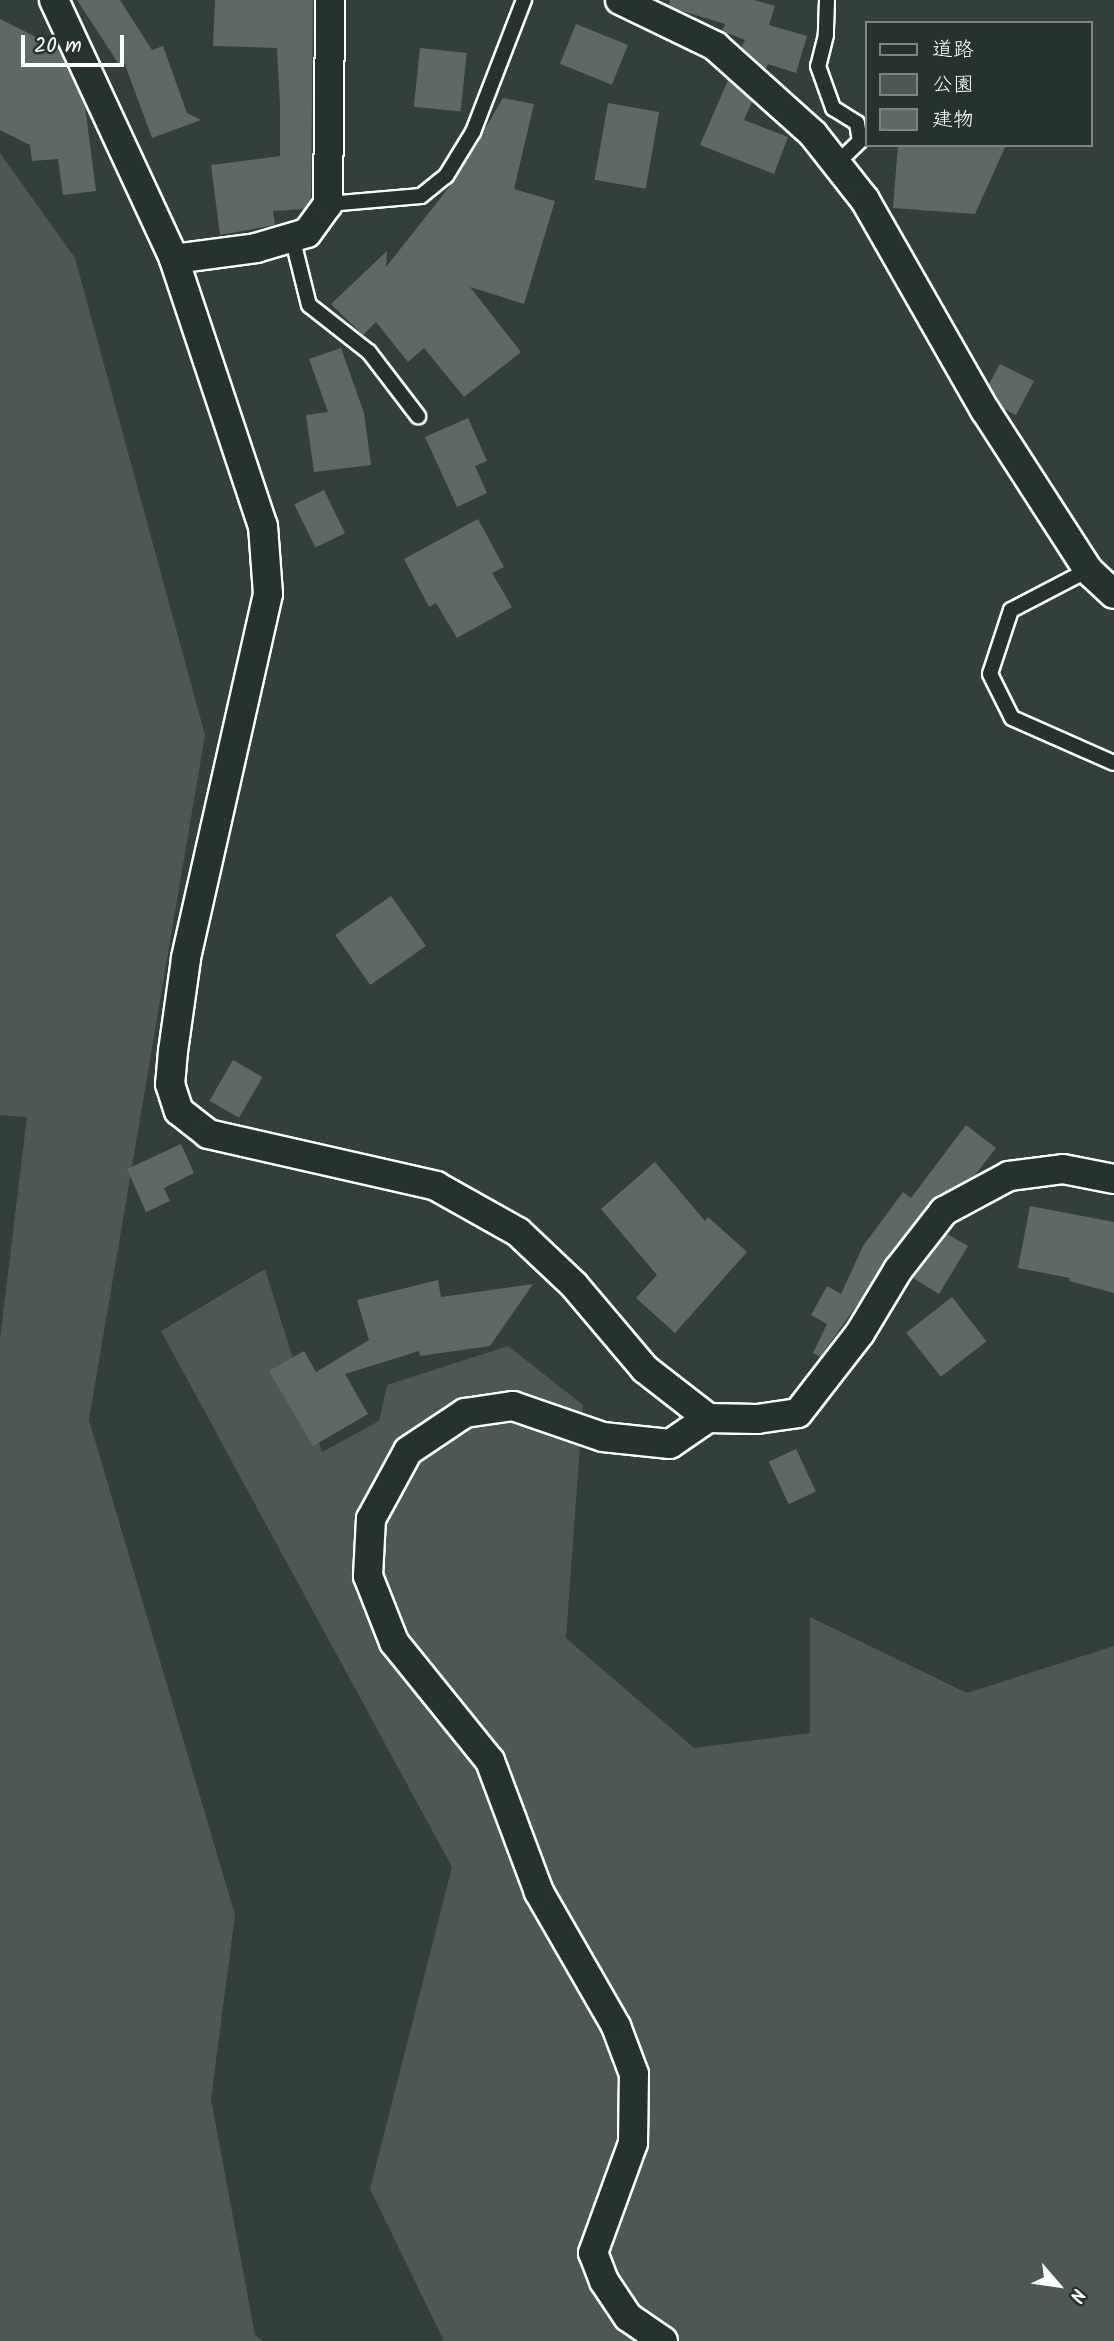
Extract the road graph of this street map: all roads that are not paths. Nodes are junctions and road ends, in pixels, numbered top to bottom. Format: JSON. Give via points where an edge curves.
{"nodes":[{"id":1,"x":54,"y":0,"type":"edge"},
{"id":2,"x":330,"y":0,"type":"edge"},
{"id":3,"x":524,"y":0,"type":"edge"},
{"id":4,"x":620,"y":0,"type":"edge"},
{"id":5,"x":827,"y":0,"type":"edge"},
{"id":6,"x":836,"y":164,"type":"junction"},
{"id":7,"x":328,"y":204,"type":"junction"},
{"id":8,"x":292,"y":237,"type":"junction"},
{"id":9,"x":174,"y":259,"type":"junction"},
{"id":10,"x":418,"y":416,"type":"dead end"},
{"id":11,"x":1088,"y":570,"type":"junction"},
{"id":12,"x":1114,"y":593,"type":"edge"},
{"id":13,"x":1114,"y":763,"type":"edge"},
{"id":14,"x":1114,"y":1179,"type":"edge"},
{"id":15,"x":708,"y":1418,"type":"junction"},
{"id":16,"x":663,"y":2341,"type":"edge"}],
"edges":[{"from":1,"to":9,"type":"street"},
{"from":2,"to":7,"type":"street"},
{"from":3,"to":7,"type":"lane","via":[[473,132],[446,176],[421,196]]},
{"from":4,"to":6,"type":"street","via":[[715,46],[813,134]]},
{"from":5,"to":6,"type":"lane","via":[[826,36],[818,66],[833,108],[857,123],[860,141]]},
{"from":6,"to":11,"type":"street","via":[[865,200],[985,410]]},
{"from":7,"to":8,"type":"street","via":[[307,233]]},
{"from":8,"to":9,"type":"street","via":[[256,248]]},
{"from":8,"to":10,"type":"lane","via":[[309,305],[369,352]]},
{"from":9,"to":15,"type":"street","via":[[263,526],[268,594],[186,959],[170,1084],[179,1111],[208,1133],[436,1186],[518,1232],[573,1284],[645,1369]]},
{"from":11,"to":12,"type":"street"},
{"from":11,"to":13,"type":"lane","via":[[1011,610],[990,674],[1012,718]]},
{"from":14,"to":15,"type":"street","via":[[1063,1169],[1009,1176],[944,1211],[898,1270],[860,1334],[798,1413],[757,1419]]},
{"from":15,"to":16,"type":"street","via":[[670,1444],[603,1437],[513,1406],[465,1413],[408,1451],[370,1518],[368,1576],[394,1642],[490,1761],[539,1892],[616,2026],[634,2074],[633,2143],[593,2253],[604,2281],[628,2317]]}]}
